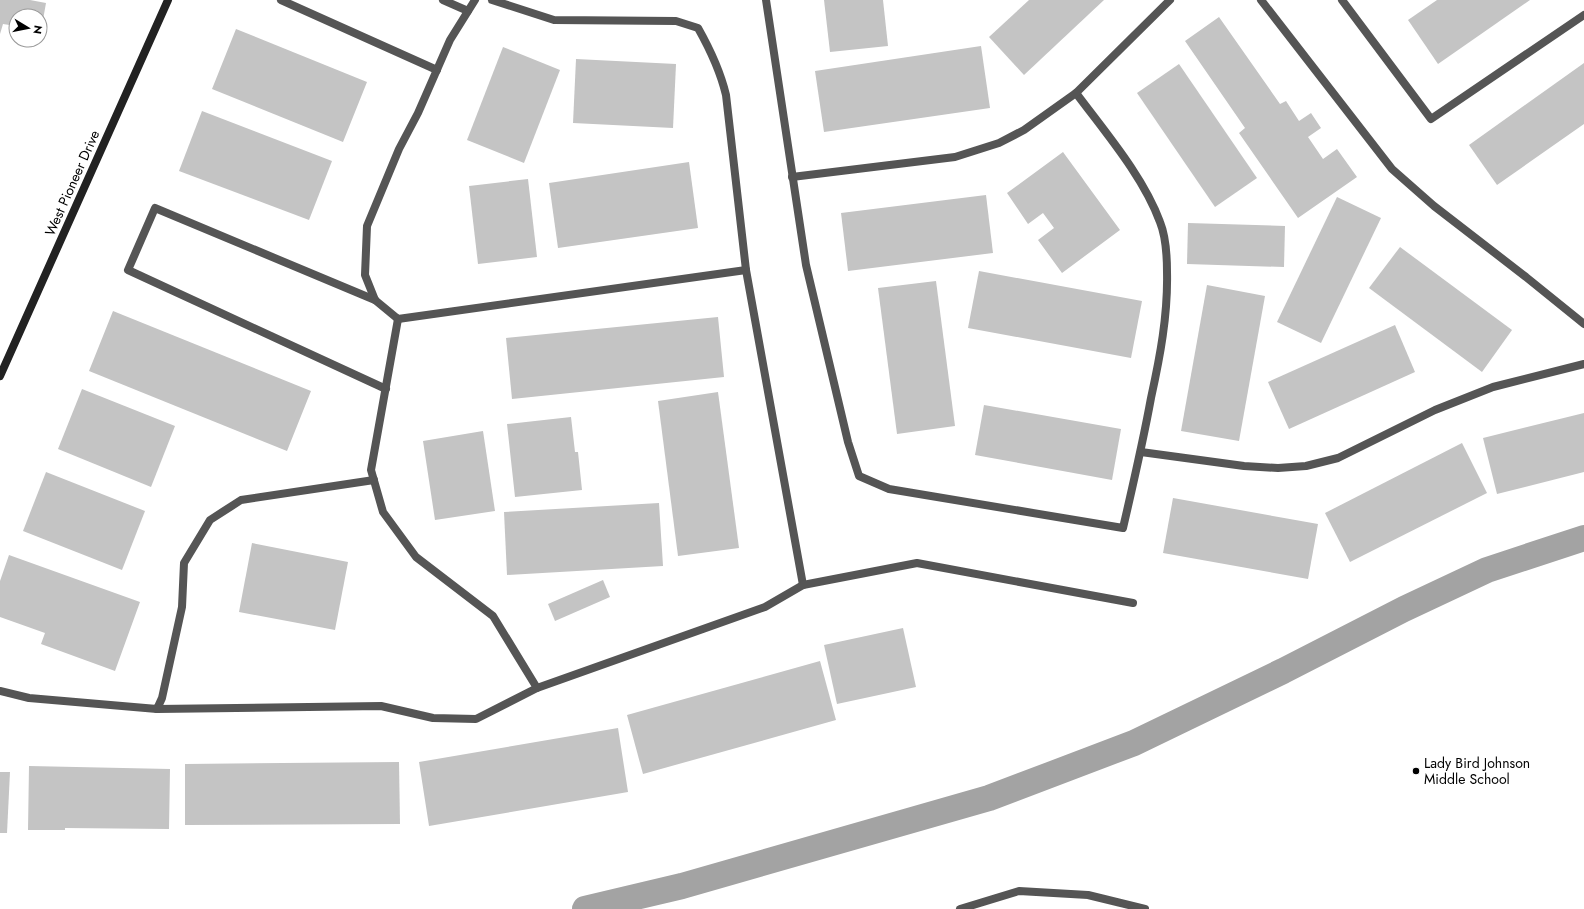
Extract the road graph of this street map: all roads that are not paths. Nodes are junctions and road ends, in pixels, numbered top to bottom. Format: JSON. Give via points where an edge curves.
{"nodes":[{"id":1,"x":168,"y":0,"type":"edge"},
{"id":2,"x":281,"y":0,"type":"edge"},
{"id":3,"x":443,"y":0,"type":"edge"},
{"id":4,"x":475,"y":0,"type":"edge"},
{"id":5,"x":492,"y":0,"type":"edge"},
{"id":6,"x":766,"y":0,"type":"edge"},
{"id":7,"x":1170,"y":0,"type":"edge"},
{"id":8,"x":1261,"y":0,"type":"edge"},
{"id":9,"x":1342,"y":0,"type":"edge"},
{"id":10,"x":468,"y":11,"type":"junction"},
{"id":11,"x":1584,"y":15,"type":"edge"},
{"id":12,"x":437,"y":70,"type":"junction"},
{"id":13,"x":1076,"y":93,"type":"junction"},
{"id":14,"x":792,"y":177,"type":"junction"},
{"id":15,"x":746,"y":270,"type":"junction"},
{"id":16,"x":375,"y":300,"type":"junction"},
{"id":17,"x":398,"y":319,"type":"junction"},
{"id":18,"x":1584,"y":324,"type":"edge"},
{"id":19,"x":1584,"y":364,"type":"edge"},
{"id":20,"x":0,"y":376,"type":"edge"},
{"id":21,"x":386,"y":389,"type":"junction"},
{"id":22,"x":1141,"y":452,"type":"junction"},
{"id":23,"x":374,"y":480,"type":"junction"},
{"id":24,"x":803,"y":585,"type":"junction"},
{"id":25,"x":1133,"y":603,"type":"dead end"},
{"id":26,"x":536,"y":688,"type":"junction"},
{"id":27,"x":0,"y":691,"type":"edge"},
{"id":28,"x":157,"y":710,"type":"junction"},
{"id":29,"x":960,"y":909,"type":"edge"},
{"id":30,"x":1145,"y":909,"type":"edge"}],
"edges":[{"from":1,"to":20,"type":"main road","name":"West Pioneer Drive"},
{"from":2,"to":12,"type":"lane"},
{"from":3,"to":10,"type":"lane"},
{"from":4,"to":10,"type":"lane"},
{"from":5,"to":15,"type":"lane","via":[[554,20],[676,21],[698,28],[720,71],[726,95]]},
{"from":6,"to":14,"type":"lane"},
{"from":7,"to":13,"type":"lane"},
{"from":8,"to":18,"type":"lane","via":[[1392,169],[1434,206]]},
{"from":9,"to":11,"type":"lane","via":[[1431,119]]},
{"from":10,"to":12,"type":"lane","via":[[450,40]]},
{"from":12,"to":16,"type":"lane","via":[[399,149],[367,226],[365,275]]},
{"from":13,"to":14,"type":"lane","via":[[1024,130],[999,143],[955,157]]},
{"from":13,"to":22,"type":"lane","via":[[1133,172],[1151,200],[1161,224],[1166,252],[1165,320]]},
{"from":14,"to":22,"type":"lane","via":[[806,265],[848,442],[859,476],[888,489],[1123,528]]},
{"from":15,"to":17,"type":"lane"},
{"from":15,"to":24,"type":"lane"},
{"from":16,"to":17,"type":"lane"},
{"from":16,"to":21,"type":"lane","via":[[155,208],[128,270]]},
{"from":17,"to":21,"type":"lane"},
{"from":19,"to":22,"type":"lane","via":[[1493,387],[1435,410],[1338,458],[1306,466],[1244,466]]},
{"from":21,"to":23,"type":"lane","via":[[371,470]]},
{"from":23,"to":26,"type":"lane","via":[[383,512],[416,557],[493,616]]},
{"from":23,"to":28,"type":"lane","via":[[242,500],[210,520],[184,563],[182,607],[162,698]]},
{"from":24,"to":25,"type":"lane","via":[[916,563]]},
{"from":24,"to":26,"type":"lane","via":[[765,607]]},
{"from":26,"to":28,"type":"lane","via":[[476,719],[433,718],[381,706]]},
{"from":27,"to":28,"type":"lane","via":[[29,698]]},
{"from":29,"to":30,"type":"lane","via":[[1019,891],[1088,895]]}]}
